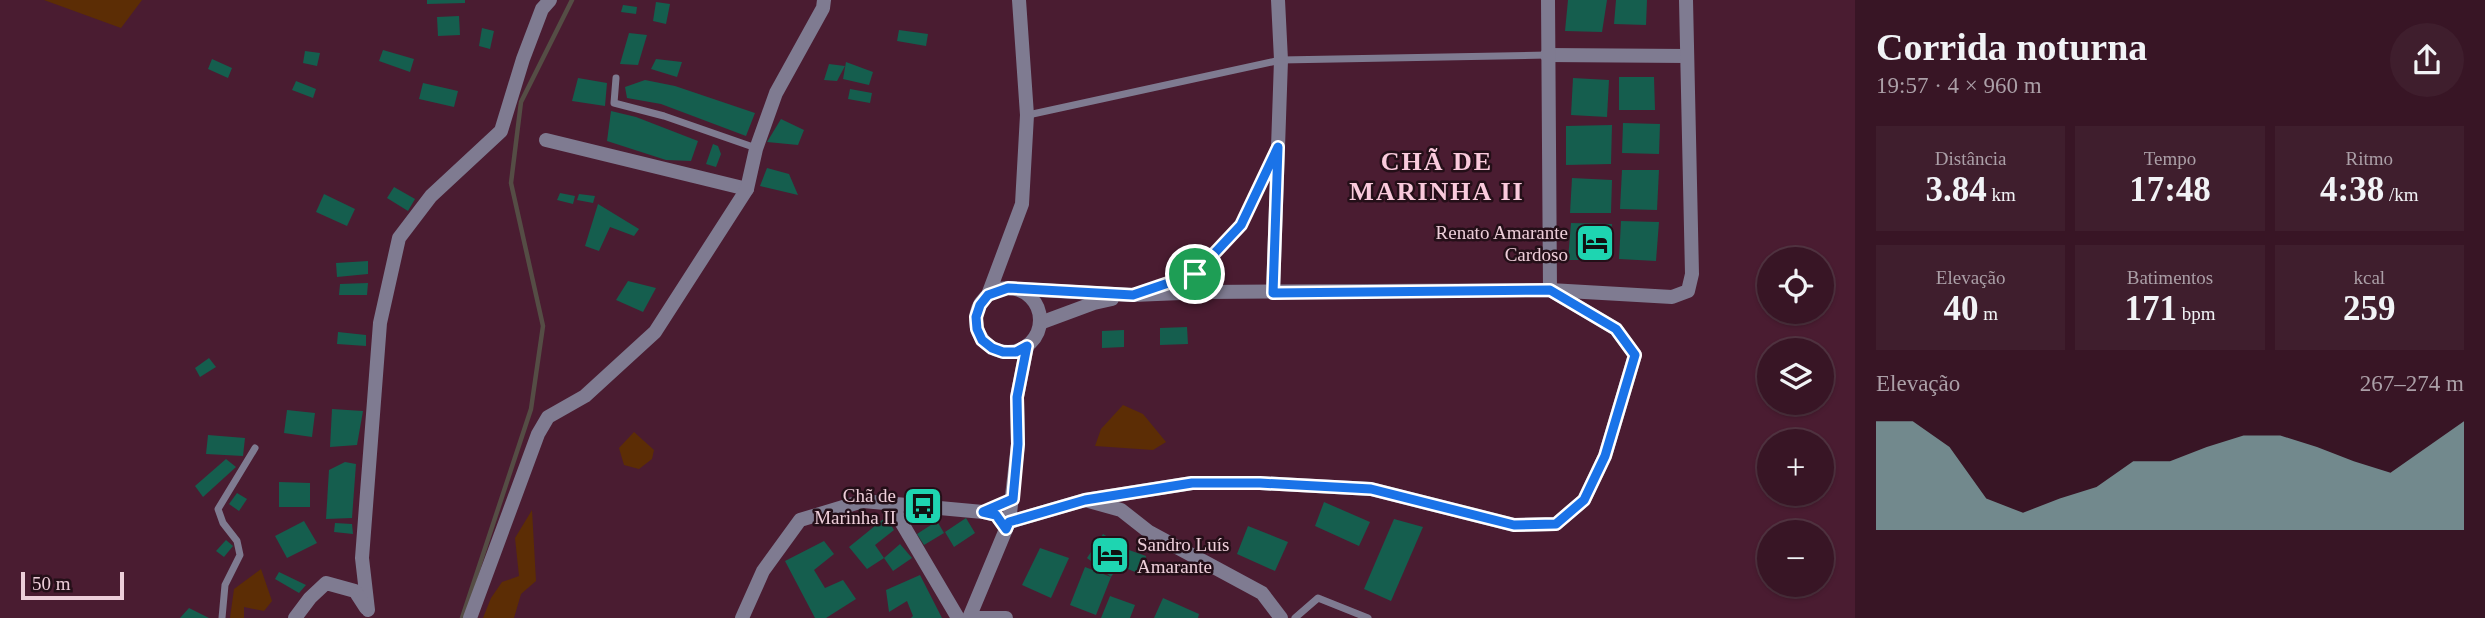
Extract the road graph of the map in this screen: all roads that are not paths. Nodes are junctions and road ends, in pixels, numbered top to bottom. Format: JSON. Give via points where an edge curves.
{"nodes":[{"id":1,"x":550,"y":0,"type":"edge"},
{"id":2,"x":824,"y":0,"type":"edge"},
{"id":3,"x":1019,"y":0,"type":"edge"},
{"id":4,"x":1278,"y":0,"type":"edge"},
{"id":5,"x":1284,"y":0,"type":"edge"},
{"id":6,"x":1548,"y":0,"type":"edge"},
{"id":7,"x":1686,"y":0,"type":"edge"},
{"id":8,"x":1278,"y":16,"type":"junction"},
{"id":9,"x":1547,"y":55,"type":"junction"},
{"id":10,"x":1687,"y":56,"type":"junction"},
{"id":11,"x":1281,"y":60,"type":"junction"},
{"id":12,"x":616,"y":78,"type":"dead end"},
{"id":13,"x":1027,"y":115,"type":"junction"},
{"id":14,"x":545,"y":140,"type":"dead end"},
{"id":15,"x":1278,"y":147,"type":"junction"},
{"id":16,"x":756,"y":149,"type":"junction"},
{"id":17,"x":747,"y":189,"type":"junction"},
{"id":18,"x":1018,"y":289,"type":"junction"},
{"id":19,"x":1550,"y":290,"type":"junction"},
{"id":20,"x":1273,"y":293,"type":"junction"},
{"id":21,"x":988,"y":295,"type":"junction"},
{"id":22,"x":1133,"y":295,"type":"junction"},
{"id":23,"x":1040,"y":323,"type":"junction"},
{"id":24,"x":1027,"y":346,"type":"junction"},
{"id":25,"x":255,"y":448,"type":"dead end"},
{"id":26,"x":1013,"y":499,"type":"junction"},
{"id":27,"x":1085,"y":500,"type":"junction"},
{"id":28,"x":890,"y":503,"type":"junction"},
{"id":29,"x":983,"y":512,"type":"junction"},
{"id":30,"x":1008,"y":526,"type":"junction"},
{"id":31,"x":368,"y":614,"type":"edge"},
{"id":32,"x":222,"y":618,"type":"edge"},
{"id":33,"x":295,"y":618,"type":"edge"},
{"id":34,"x":470,"y":618,"type":"edge"},
{"id":35,"x":742,"y":618,"type":"edge"},
{"id":36,"x":958,"y":618,"type":"edge"},
{"id":37,"x":969,"y":618,"type":"edge"},
{"id":38,"x":1006,"y":618,"type":"edge"},
{"id":39,"x":1280,"y":618,"type":"edge"},
{"id":40,"x":1295,"y":618,"type":"edge"},
{"id":41,"x":1368,"y":618,"type":"edge"}],
"edges":[{"from":1,"to":31,"type":"street","via":[[542,9],[523,59],[501,131],[430,195],[399,238],[380,323],[362,558]]},
{"from":2,"to":16,"type":"street","via":[[776,93]]},
{"from":3,"to":13,"type":"street"},
{"from":4,"to":8,"type":"street"},
{"from":5,"to":8,"type":"lane"},
{"from":6,"to":9,"type":"street"},
{"from":7,"to":10,"type":"street"},
{"from":8,"to":11,"type":"street"},
{"from":9,"to":10,"type":"street"},
{"from":9,"to":11,"type":"lane"},
{"from":9,"to":19,"type":"street"},
{"from":10,"to":19,"type":"street","via":[[1692,274],[1688,291],[1672,297]]},
{"from":11,"to":13,"type":"lane"},
{"from":11,"to":15,"type":"street"},
{"from":12,"to":16,"type":"lane","via":[[614,103]]},
{"from":13,"to":21,"type":"street","via":[[1022,204]]},
{"from":14,"to":17,"type":"street"},
{"from":15,"to":20,"type":"street"},
{"from":15,"to":22,"type":"lane","via":[[1241,225],[1195,274]]},
{"from":16,"to":17,"type":"street"},
{"from":17,"to":34,"type":"street","via":[[655,332],[585,396],[548,417]]},
{"from":18,"to":21,"type":"street"},
{"from":18,"to":22,"type":"street"},
{"from":18,"to":23,"type":"street","via":[[1035,302]]},
{"from":19,"to":20,"type":"street"},
{"from":19,"to":27,"type":"street","via":[[1616,329],[1635,355],[1605,456],[1584,500],[1556,524],[1514,525],[1371,489],[1274,483],[1192,483]]},
{"from":20,"to":22,"type":"street"},
{"from":21,"to":24,"type":"street","via":[[976,317],[982,340],[1003,352]]},
{"from":22,"to":23,"type":"street","via":[[1094,303]]},
{"from":23,"to":24,"type":"street"},
{"from":24,"to":26,"type":"street","via":[[1017,397]]},
{"from":25,"to":32,"type":"lane","via":[[218,509],[240,555],[225,585]]},
{"from":26,"to":29,"type":"street"},
{"from":26,"to":30,"type":"street"},
{"from":27,"to":30,"type":"street"},
{"from":27,"to":39,"type":"street","via":[[1121,510],[1149,532],[1262,593]]},
{"from":28,"to":29,"type":"street"},
{"from":28,"to":35,"type":"street","via":[[863,501],[800,520],[763,571]]},
{"from":28,"to":36,"type":"street"},
{"from":29,"to":30,"type":"street","via":[[996,515]]},
{"from":30,"to":37,"type":"street"},
{"from":31,"to":33,"type":"street","via":[[355,591],[326,583]]},
{"from":37,"to":38,"type":"street"},
{"from":40,"to":41,"type":"lane","via":[[1318,598]]}]}
